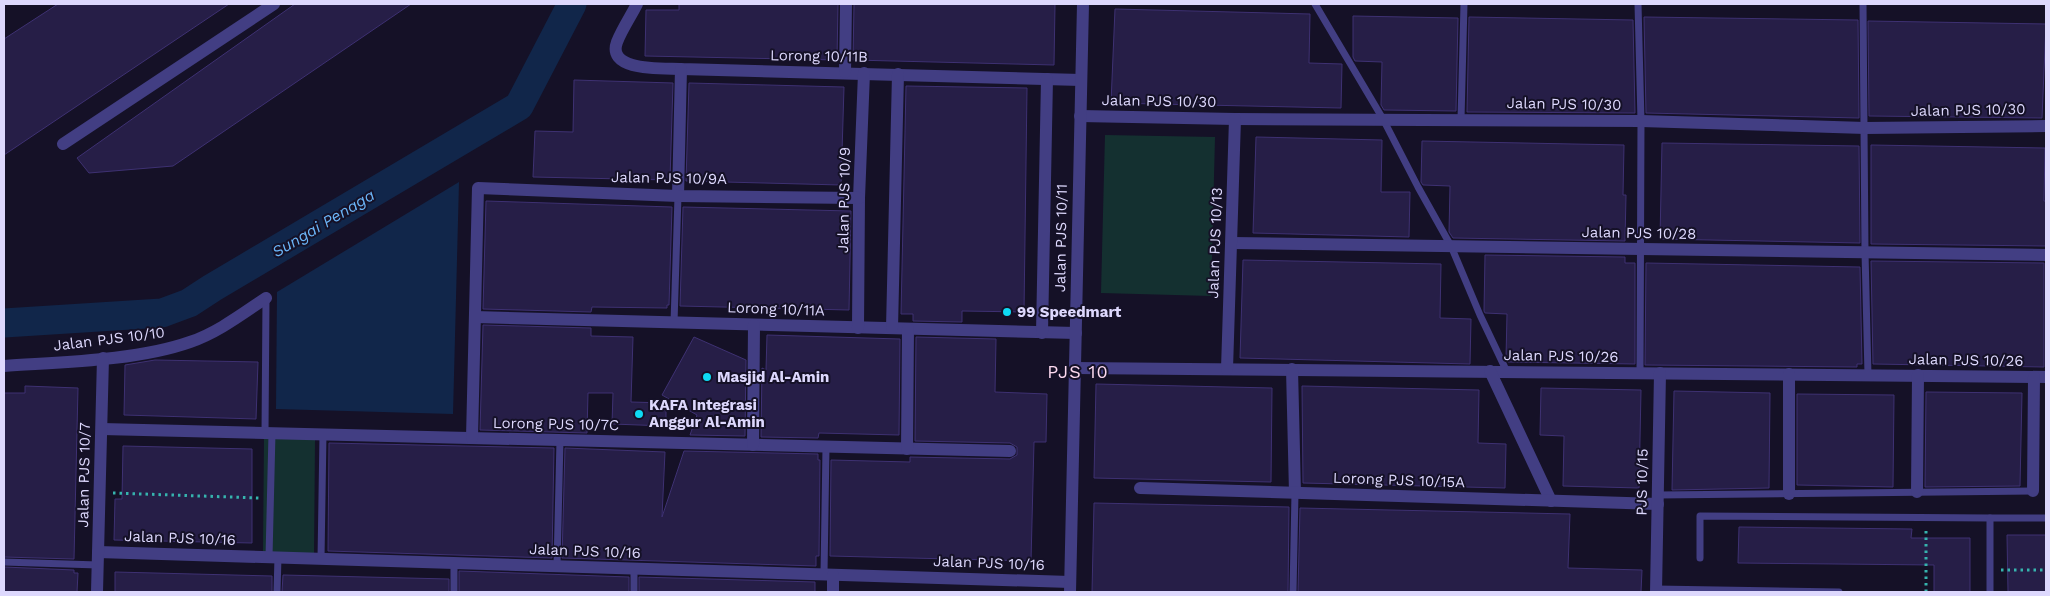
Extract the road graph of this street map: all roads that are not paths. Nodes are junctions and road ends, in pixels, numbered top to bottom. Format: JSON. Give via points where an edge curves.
{"nodes":[{"id":1,"x":274,"y":4,"type":"edge"},
{"id":2,"x":637,"y":4,"type":"edge"},
{"id":3,"x":846,"y":4,"type":"edge"},
{"id":4,"x":1083,"y":4,"type":"edge"},
{"id":5,"x":1315,"y":4,"type":"edge"},
{"id":6,"x":1464,"y":4,"type":"edge"},
{"id":7,"x":1638,"y":4,"type":"edge"},
{"id":8,"x":1863,"y":4,"type":"edge"},
{"id":9,"x":681,"y":69,"type":"junction"},
{"id":10,"x":845,"y":72,"type":"junction"},
{"id":11,"x":864,"y":73,"type":"junction"},
{"id":12,"x":898,"y":74,"type":"junction"},
{"id":13,"x":1047,"y":79,"type":"junction"},
{"id":14,"x":1081,"y":80,"type":"junction"},
{"id":15,"x":1080,"y":116,"type":"junction"},
{"id":16,"x":1235,"y":118,"type":"junction"},
{"id":17,"x":1383,"y":118,"type":"junction"},
{"id":18,"x":1461,"y":119,"type":"junction"},
{"id":19,"x":1641,"y":121,"type":"junction"},
{"id":20,"x":2046,"y":126,"type":"edge"},
{"id":21,"x":1865,"y":128,"type":"junction"},
{"id":22,"x":63,"y":144,"type":"dead end"},
{"id":23,"x":678,"y":196,"type":"junction"},
{"id":24,"x":860,"y":198,"type":"junction"},
{"id":25,"x":1232,"y":243,"type":"junction"},
{"id":26,"x":1451,"y":246,"type":"junction"},
{"id":27,"x":1641,"y":249,"type":"junction"},
{"id":28,"x":1865,"y":252,"type":"junction"},
{"id":29,"x":2046,"y":256,"type":"edge"},
{"id":30,"x":266,"y":298,"type":"joint"},
{"id":31,"x":475,"y":317,"type":"junction"},
{"id":32,"x":674,"y":322,"type":"junction"},
{"id":33,"x":754,"y":325,"type":"junction"},
{"id":34,"x":858,"y":328,"type":"junction"},
{"id":35,"x":892,"y":328,"type":"junction"},
{"id":36,"x":908,"y":329,"type":"junction"},
{"id":37,"x":1042,"y":333,"type":"junction"},
{"id":38,"x":1076,"y":334,"type":"junction"},
{"id":39,"x":104,"y":358,"type":"junction"},
{"id":40,"x":4,"y":366,"type":"edge"},
{"id":41,"x":1075,"y":368,"type":"junction"},
{"id":42,"x":1227,"y":369,"type":"junction"},
{"id":43,"x":1292,"y":369,"type":"junction"},
{"id":44,"x":1490,"y":371,"type":"junction"},
{"id":45,"x":1507,"y":372,"type":"junction"},
{"id":46,"x":1640,"y":373,"type":"junction"},
{"id":47,"x":1660,"y":373,"type":"junction"},
{"id":48,"x":1788,"y":374,"type":"junction"},
{"id":49,"x":1868,"y":375,"type":"junction"},
{"id":50,"x":1918,"y":376,"type":"junction"},
{"id":51,"x":2040,"y":377,"type":"edge"},
{"id":52,"x":102,"y":429,"type":"junction"},
{"id":53,"x":269,"y":433,"type":"junction"},
{"id":54,"x":323,"y":434,"type":"junction"},
{"id":55,"x":472,"y":438,"type":"junction"},
{"id":56,"x":560,"y":440,"type":"junction"},
{"id":57,"x":752,"y":445,"type":"junction"},
{"id":58,"x":826,"y":447,"type":"junction"},
{"id":59,"x":907,"y":449,"type":"junction"},
{"id":60,"x":1010,"y":451,"type":"dead end"},
{"id":61,"x":1140,"y":488,"type":"dead end"},
{"id":62,"x":2033,"y":491,"type":"joint"},
{"id":63,"x":1917,"y":492,"type":"junction"},
{"id":64,"x":1295,"y":493,"type":"junction"},
{"id":65,"x":1789,"y":494,"type":"junction"},
{"id":66,"x":1550,"y":500,"type":"junction"},
{"id":67,"x":1658,"y":500,"type":"junction"},
{"id":68,"x":1990,"y":518,"type":"junction"},
{"id":69,"x":2046,"y":518,"type":"edge"},
{"id":70,"x":273,"y":557,"type":"junction"},
{"id":71,"x":98,"y":558,"type":"junction"},
{"id":72,"x":321,"y":558,"type":"junction"},
{"id":73,"x":1700,"y":558,"type":"dead end"},
{"id":74,"x":4,"y":562,"type":"edge"},
{"id":75,"x":454,"y":563,"type":"junction"},
{"id":76,"x":557,"y":566,"type":"junction"},
{"id":77,"x":634,"y":569,"type":"junction"},
{"id":78,"x":828,"y":575,"type":"junction"},
{"id":79,"x":1070,"y":587,"type":"edge"},
{"id":80,"x":1656,"y":591,"type":"edge"},
{"id":81,"x":97,"y":592,"type":"edge"},
{"id":82,"x":277,"y":592,"type":"edge"},
{"id":83,"x":454,"y":592,"type":"edge"},
{"id":84,"x":634,"y":592,"type":"edge"},
{"id":85,"x":833,"y":592,"type":"edge"},
{"id":86,"x":1293,"y":592,"type":"edge"},
{"id":87,"x":1839,"y":592,"type":"edge"},
{"id":88,"x":1990,"y":592,"type":"edge"}],
"edges":[{"from":1,"to":22,"type":"street"},
{"from":2,"to":9,"type":"street","name":"Lorong 10/11B","via":[[616,43],[620,60],[630,66]]},
{"from":3,"to":10,"type":"street"},
{"from":4,"to":14,"type":"street","name":"Jalan PJS 10/11"},
{"from":5,"to":17,"type":"lane"},
{"from":6,"to":18,"type":"lane"},
{"from":7,"to":19,"type":"lane"},
{"from":8,"to":21,"type":"lane"},
{"from":9,"to":10,"type":"street","name":"Lorong 10/11B"},
{"from":9,"to":23,"type":"street"},
{"from":10,"to":11,"type":"street","name":"Lorong 10/11B"},
{"from":11,"to":12,"type":"street","name":"Lorong 10/11B"},
{"from":11,"to":24,"type":"street","name":"Jalan PJS 10/9"},
{"from":12,"to":13,"type":"street","name":"Lorong 10/11B"},
{"from":12,"to":35,"type":"street"},
{"from":13,"to":14,"type":"street","name":"Lorong 10/11B"},
{"from":13,"to":37,"type":"street"},
{"from":14,"to":15,"type":"street","name":"Jalan PJS 10/11"},
{"from":15,"to":16,"type":"street","name":"Jalan PJS 10/30"},
{"from":15,"to":38,"type":"street","name":"Jalan PJS 10/11"},
{"from":16,"to":17,"type":"street","name":"Jalan PJS 10/30"},
{"from":16,"to":25,"type":"street","name":"Jalan PJS 10/13"},
{"from":17,"to":18,"type":"street","name":"Jalan PJS 10/30"},
{"from":17,"to":26,"type":"lane"},
{"from":18,"to":19,"type":"street","name":"Jalan PJS 10/30"},
{"from":19,"to":21,"type":"street","name":"Jalan PJS 10/30"},
{"from":19,"to":27,"type":"lane"},
{"from":20,"to":21,"type":"street","name":"Jalan PJS 10/30"},
{"from":21,"to":28,"type":"lane"},
{"from":23,"to":24,"type":"street","name":"Jalan PJS 10/9A"},
{"from":23,"to":31,"type":"street","name":"Jalan PJS 10/9A","via":[[478,188]]},
{"from":23,"to":32,"type":"lane"},
{"from":24,"to":34,"type":"street","name":"Jalan PJS 10/9"},
{"from":25,"to":26,"type":"street","name":"Jalan PJS 10/28"},
{"from":25,"to":42,"type":"street","name":"Jalan PJS 10/13"},
{"from":26,"to":27,"type":"street","name":"Jalan PJS 10/28"},
{"from":26,"to":45,"type":"lane"},
{"from":27,"to":28,"type":"street","name":"Jalan PJS 10/28"},
{"from":27,"to":46,"type":"lane"},
{"from":28,"to":29,"type":"street","name":"Jalan PJS 10/28"},
{"from":28,"to":49,"type":"lane"},
{"from":30,"to":39,"type":"street","name":"Jalan PJS 10/10","via":[[228,324],[191,342]]},
{"from":30,"to":53,"type":"lane"},
{"from":31,"to":32,"type":"street","name":"Lorong 10/11A"},
{"from":31,"to":55,"type":"street"},
{"from":32,"to":33,"type":"street","name":"Lorong 10/11A"},
{"from":33,"to":34,"type":"street","name":"Lorong 10/11A"},
{"from":33,"to":57,"type":"street"},
{"from":34,"to":35,"type":"street","name":"Lorong 10/11A"},
{"from":35,"to":36,"type":"street","name":"Lorong 10/11A"},
{"from":36,"to":37,"type":"street","name":"Lorong 10/11A"},
{"from":36,"to":59,"type":"street"},
{"from":37,"to":38,"type":"street","name":"Lorong 10/11A"},
{"from":38,"to":41,"type":"street","name":"Jalan PJS 10/11"},
{"from":39,"to":40,"type":"street","name":"Jalan PJS 10/10"},
{"from":39,"to":52,"type":"street","name":"Jalan PJS 10/7"},
{"from":41,"to":42,"type":"street","name":"Jalan PJS 10/26"},
{"from":41,"to":79,"type":"street","name":"Jalan PJS 10/11"},
{"from":42,"to":43,"type":"street","name":"Jalan PJS 10/26"},
{"from":43,"to":44,"type":"street","name":"Jalan PJS 10/26"},
{"from":43,"to":64,"type":"street"},
{"from":44,"to":45,"type":"street","name":"Jalan PJS 10/26"},
{"from":44,"to":66,"type":"street"},
{"from":45,"to":46,"type":"street","name":"Jalan PJS 10/26"},
{"from":46,"to":47,"type":"street","name":"Jalan PJS 10/26"},
{"from":47,"to":48,"type":"street","name":"Jalan PJS 10/26"},
{"from":47,"to":67,"type":"street","name":"PJS 10/15"},
{"from":48,"to":49,"type":"street","name":"Jalan PJS 10/26"},
{"from":48,"to":65,"type":"street"},
{"from":49,"to":50,"type":"street","name":"Jalan PJS 10/26"},
{"from":50,"to":51,"type":"street","name":"Jalan PJS 10/26"},
{"from":50,"to":63,"type":"street"},
{"from":51,"to":62,"type":"street"},
{"from":52,"to":53,"type":"street","name":"Lorong PJS 10/7C"},
{"from":52,"to":71,"type":"street","name":"Jalan PJS 10/7"},
{"from":53,"to":54,"type":"street","name":"Lorong PJS 10/7C"},
{"from":53,"to":70,"type":"lane"},
{"from":54,"to":55,"type":"street","name":"Lorong PJS 10/7C"},
{"from":54,"to":72,"type":"lane"},
{"from":55,"to":56,"type":"street","name":"Lorong PJS 10/7C"},
{"from":56,"to":57,"type":"street","name":"Lorong PJS 10/7C"},
{"from":56,"to":76,"type":"lane"},
{"from":57,"to":58,"type":"street","name":"Lorong PJS 10/7C"},
{"from":58,"to":59,"type":"street","name":"Lorong PJS 10/7C"},
{"from":58,"to":78,"type":"lane"},
{"from":59,"to":60,"type":"street","name":"Lorong PJS 10/7C"},
{"from":61,"to":64,"type":"street","name":"Lorong PJS 10/15A"},
{"from":62,"to":63,"type":"lane"},
{"from":63,"to":65,"type":"lane"},
{"from":64,"to":66,"type":"street","name":"Lorong PJS 10/15A"},
{"from":64,"to":86,"type":"lane"},
{"from":65,"to":67,"type":"lane"},
{"from":66,"to":67,"type":"street","name":"Lorong PJS 10/15A"},
{"from":67,"to":80,"type":"street","name":"PJS 10/15"},
{"from":68,"to":69,"type":"lane"},
{"from":68,"to":73,"type":"lane","via":[[1700,516]]},
{"from":68,"to":88,"type":"lane"},
{"from":70,"to":71,"type":"street","name":"Jalan PJS 10/16"},
{"from":70,"to":72,"type":"street","name":"Jalan PJS 10/16"},
{"from":70,"to":82,"type":"lane"},
{"from":71,"to":74,"type":"lane"},
{"from":71,"to":81,"type":"street","name":"Jalan PJS 10/7"},
{"from":72,"to":75,"type":"street","name":"Jalan PJS 10/16"},
{"from":75,"to":76,"type":"street","name":"Jalan PJS 10/16"},
{"from":75,"to":83,"type":"lane"},
{"from":76,"to":77,"type":"street","name":"Jalan PJS 10/16"},
{"from":77,"to":78,"type":"street","name":"Jalan PJS 10/16"},
{"from":77,"to":84,"type":"lane"},
{"from":78,"to":79,"type":"street","name":"Jalan PJS 10/16"},
{"from":78,"to":85,"type":"street"},
{"from":80,"to":87,"type":"lane"}]}
